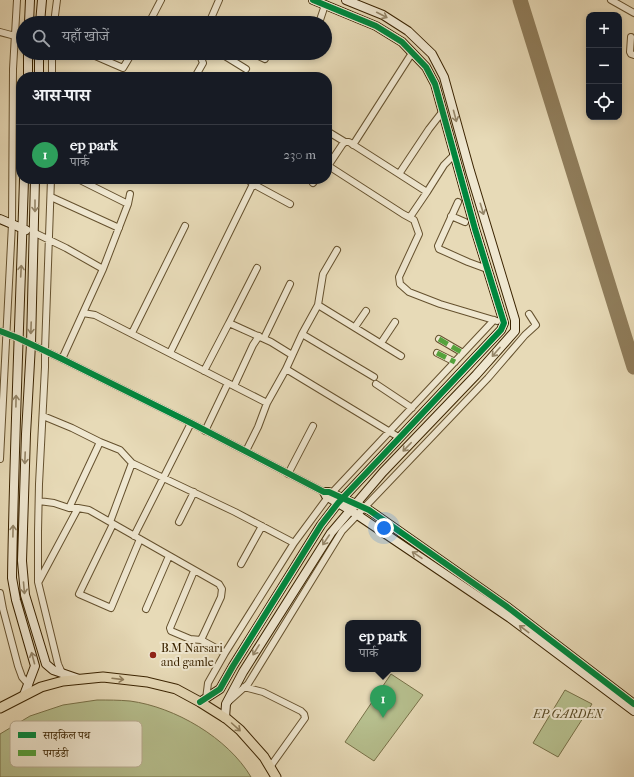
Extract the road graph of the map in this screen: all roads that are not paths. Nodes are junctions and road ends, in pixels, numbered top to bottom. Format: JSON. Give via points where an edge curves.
{"nodes":[{"id":1,"x":17,"y":0,"type":"edge"},
{"id":2,"x":30,"y":0,"type":"edge"},
{"id":3,"x":42,"y":0,"type":"edge"},
{"id":4,"x":57,"y":0,"type":"edge"},
{"id":5,"x":161,"y":0,"type":"edge"},
{"id":6,"x":219,"y":0,"type":"edge"},
{"id":7,"x":313,"y":0,"type":"edge"},
{"id":8,"x":346,"y":0,"type":"edge"},
{"id":9,"x":611,"y":0,"type":"edge"},
{"id":10,"x":326,"y":3,"type":"edge"},
{"id":11,"x":633,"y":10,"type":"edge"},
{"id":12,"x":16,"y":16,"type":"edge"},
{"id":13,"x":29,"y":16,"type":"edge"},
{"id":14,"x":41,"y":16,"type":"edge"},
{"id":15,"x":55,"y":16,"type":"edge"},
{"id":16,"x":153,"y":16,"type":"edge"},
{"id":17,"x":212,"y":16,"type":"edge"},
{"id":18,"x":321,"y":16,"type":"edge"},
{"id":19,"x":16,"y":18,"type":"edge"},
{"id":20,"x":0,"y":32,"type":"edge"},
{"id":21,"x":15,"y":36,"type":"junction"},
{"id":22,"x":631,"y":37,"type":"dead end"},
{"id":23,"x":412,"y":53,"type":"junction"},
{"id":24,"x":634,"y":55,"type":"edge"},
{"id":25,"x":28,"y":60,"type":"edge"},
{"id":26,"x":39,"y":60,"type":"edge"},
{"id":27,"x":52,"y":60,"type":"edge"},
{"id":28,"x":105,"y":60,"type":"edge"},
{"id":29,"x":128,"y":60,"type":"edge"},
{"id":30,"x":202,"y":60,"type":"edge"},
{"id":31,"x":231,"y":60,"type":"edge"},
{"id":32,"x":246,"y":69,"type":"dead end"},
{"id":33,"x":28,"y":72,"type":"edge"},
{"id":34,"x":39,"y":72,"type":"edge"},
{"id":35,"x":52,"y":72,"type":"edge"},
{"id":36,"x":198,"y":72,"type":"edge"},
{"id":37,"x":443,"y":111,"type":"junction"},
{"id":38,"x":332,"y":134,"type":"edge"},
{"id":39,"x":345,"y":142,"type":"junction"},
{"id":40,"x":353,"y":145,"type":"junction"},
{"id":41,"x":455,"y":154,"type":"junction"},
{"id":42,"x":332,"y":160,"type":"edge"},
{"id":43,"x":332,"y":169,"type":"edge"},
{"id":44,"x":399,"y":174,"type":"junction"},
{"id":45,"x":24,"y":184,"type":"edge"},
{"id":46,"x":35,"y":184,"type":"edge"},
{"id":47,"x":51,"y":184,"type":"edge"},
{"id":48,"x":88,"y":184,"type":"edge"},
{"id":49,"x":253,"y":184,"type":"joint"},
{"id":50,"x":427,"y":192,"type":"junction"},
{"id":51,"x":130,"y":194,"type":"dead end"},
{"id":52,"x":51,"y":197,"type":"junction"},
{"id":53,"x":458,"y":202,"type":"dead end"},
{"id":54,"x":128,"y":204,"type":"junction"},
{"id":55,"x":290,"y":204,"type":"dead end"},
{"id":56,"x":451,"y":216,"type":"junction"},
{"id":57,"x":410,"y":218,"type":"junction"},
{"id":58,"x":0,"y":219,"type":"edge"},
{"id":59,"x":465,"y":222,"type":"dead end"},
{"id":60,"x":12,"y":224,"type":"junction"},
{"id":61,"x":185,"y":226,"type":"dead end"},
{"id":62,"x":23,"y":228,"type":"junction"},
{"id":63,"x":119,"y":228,"type":"junction"},
{"id":64,"x":35,"y":233,"type":"junction"},
{"id":65,"x":49,"y":240,"type":"junction"},
{"id":66,"x":337,"y":250,"type":"dead end"},
{"id":67,"x":257,"y":268,"type":"dead end"},
{"id":68,"x":103,"y":269,"type":"junction"},
{"id":69,"x":488,"y":269,"type":"junction"},
{"id":70,"x":290,"y":284,"type":"dead end"},
{"id":71,"x":318,"y":305,"type":"junction"},
{"id":72,"x":366,"y":311,"type":"dead end"},
{"id":73,"x":83,"y":313,"type":"junction"},
{"id":74,"x":529,"y":314,"type":"dead end"},
{"id":75,"x":494,"y":320,"type":"junction"},
{"id":76,"x":515,"y":320,"type":"junction"},
{"id":77,"x":395,"y":322,"type":"dead end"},
{"id":78,"x":229,"y":323,"type":"junction"},
{"id":79,"x":504,"y":323,"type":"junction"},
{"id":80,"x":355,"y":327,"type":"junction"},
{"id":81,"x":3,"y":332,"type":"edge"},
{"id":82,"x":132,"y":333,"type":"junction"},
{"id":83,"x":302,"y":334,"type":"junction"},
{"id":84,"x":261,"y":337,"type":"junction"},
{"id":85,"x":18,"y":338,"type":"junction"},
{"id":86,"x":439,"y":340,"type":"dead end"},
{"id":87,"x":381,"y":343,"type":"junction"},
{"id":88,"x":31,"y":344,"type":"junction"},
{"id":89,"x":45,"y":350,"type":"junction"},
{"id":90,"x":170,"y":353,"type":"junction"},
{"id":91,"x":437,"y":353,"type":"dead end"},
{"id":92,"x":463,"y":353,"type":"junction"},
{"id":93,"x":292,"y":355,"type":"junction"},
{"id":94,"x":402,"y":356,"type":"dead end"},
{"id":95,"x":62,"y":359,"type":"junction"},
{"id":96,"x":455,"y":362,"type":"junction"},
{"id":97,"x":286,"y":369,"type":"junction"},
{"id":98,"x":204,"y":371,"type":"junction"},
{"id":99,"x":231,"y":384,"type":"junction"},
{"id":100,"x":267,"y":403,"type":"junction"},
{"id":101,"x":412,"y":408,"type":"junction"},
{"id":102,"x":43,"y":416,"type":"junction"},
{"id":103,"x":191,"y":423,"type":"junction"},
{"id":104,"x":313,"y":426,"type":"dead end"},
{"id":105,"x":205,"y":431,"type":"junction"},
{"id":106,"x":390,"y":432,"type":"junction"},
{"id":107,"x":400,"y":438,"type":"junction"},
{"id":108,"x":100,"y":442,"type":"junction"},
{"id":109,"x":246,"y":451,"type":"junction"},
{"id":110,"x":0,"y":459,"type":"edge"},
{"id":111,"x":132,"y":463,"type":"junction"},
{"id":112,"x":288,"y":474,"type":"junction"},
{"id":113,"x":164,"y":478,"type":"junction"},
{"id":114,"x":194,"y":492,"type":"junction"},
{"id":115,"x":327,"y":494,"type":"junction"},
{"id":116,"x":340,"y":500,"type":"junction"},
{"id":117,"x":39,"y":501,"type":"junction"},
{"id":118,"x":353,"y":506,"type":"junction"},
{"id":119,"x":364,"y":507,"type":"junction"},
{"id":120,"x":69,"y":508,"type":"junction"},
{"id":121,"x":78,"y":508,"type":"junction"},
{"id":122,"x":357,"y":515,"type":"junction"},
{"id":123,"x":179,"y":522,"type":"dead end"},
{"id":124,"x":111,"y":523,"type":"junction"},
{"id":125,"x":262,"y":526,"type":"junction"},
{"id":126,"x":134,"y":536,"type":"junction"},
{"id":127,"x":140,"y":539,"type":"junction"},
{"id":128,"x":294,"y":543,"type":"junction"},
{"id":129,"x":169,"y":556,"type":"junction"},
{"id":130,"x":241,"y":564,"type":"dead end"},
{"id":131,"x":194,"y":571,"type":"junction"},
{"id":132,"x":38,"y":582,"type":"junction"},
{"id":133,"x":0,"y":593,"type":"edge"},
{"id":134,"x":146,"y":609,"type":"dead end"},
{"id":135,"x":201,"y":640,"type":"junction"},
{"id":136,"x":225,"y":653,"type":"junction"},
{"id":137,"x":62,"y":674,"type":"junction"},
{"id":138,"x":80,"y":679,"type":"junction"},
{"id":139,"x":29,"y":685,"type":"junction"},
{"id":140,"x":244,"y":688,"type":"junction"},
{"id":141,"x":24,"y":695,"type":"junction"},
{"id":142,"x":203,"y":701,"type":"junction"},
{"id":143,"x":226,"y":704,"type":"junction"},
{"id":144,"x":634,"y":704,"type":"edge"},
{"id":145,"x":0,"y":708,"type":"edge"},
{"id":146,"x":634,"y":711,"type":"edge"},
{"id":147,"x":225,"y":718,"type":"junction"},
{"id":148,"x":270,"y":767,"type":"junction"},
{"id":149,"x":276,"y":777,"type":"edge"}],
"edges":[{"from":1,"to":12,"type":"street"},
{"from":2,"to":13,"type":"street"},
{"from":3,"to":14,"type":"street"},
{"from":4,"to":15,"type":"street"},
{"from":5,"to":16,"type":"street"},
{"from":6,"to":17,"type":"street"},
{"from":7,"to":10,"type":"street"},
{"from":8,"to":76,"type":"street","one_way":true,"via":[[383,15],[408,31],[432,54],[441,71]]},
{"from":9,"to":11,"type":"street"},
{"from":10,"to":18,"type":"street"},
{"from":10,"to":23,"type":"street","via":[[376,26],[402,42]]},
{"from":19,"to":21,"type":"street"},
{"from":20,"to":21,"type":"street"},
{"from":21,"to":60,"type":"street"},
{"from":22,"to":24,"type":"street","via":[[630,52]]},
{"from":23,"to":37,"type":"street","via":[[426,67],[435,84]]},
{"from":23,"to":40,"type":"street"},
{"from":25,"to":33,"type":"street"},
{"from":26,"to":34,"type":"street"},
{"from":27,"to":35,"type":"street"},
{"from":28,"to":29,"type":"street","via":[[123,68]]},
{"from":30,"to":36,"type":"street","via":[[203,63]]},
{"from":31,"to":32,"type":"street"},
{"from":37,"to":41,"type":"street"},
{"from":37,"to":44,"type":"street"},
{"from":38,"to":39,"type":"street"},
{"from":39,"to":40,"type":"street"},
{"from":39,"to":42,"type":"street"},
{"from":40,"to":44,"type":"street"},
{"from":41,"to":50,"type":"street"},
{"from":41,"to":69,"type":"street"},
{"from":43,"to":57,"type":"street"},
{"from":44,"to":50,"type":"street"},
{"from":45,"to":62,"type":"street"},
{"from":46,"to":64,"type":"street","one_way":true},
{"from":47,"to":52,"type":"street"},
{"from":48,"to":54,"type":"street"},
{"from":49,"to":55,"type":"street"},
{"from":49,"to":90,"type":"street"},
{"from":50,"to":57,"type":"street"},
{"from":51,"to":54,"type":"street"},
{"from":52,"to":63,"type":"street"},
{"from":52,"to":65,"type":"street"},
{"from":53,"to":56,"type":"street"},
{"from":54,"to":63,"type":"street"},
{"from":56,"to":59,"type":"street"},
{"from":56,"to":69,"type":"street","via":[[438,242],[439,249]]},
{"from":57,"to":75,"type":"street","via":[[414,220],[419,234],[400,277],[399,281],[403,288],[440,304]]},
{"from":58,"to":60,"type":"street"},
{"from":60,"to":62,"type":"street"},
{"from":60,"to":81,"type":"street"},
{"from":61,"to":82,"type":"street"},
{"from":62,"to":64,"type":"street"},
{"from":85,"to":62,"type":"street","one_way":true},
{"from":63,"to":68,"type":"street"},
{"from":64,"to":65,"type":"street"},
{"from":64,"to":88,"type":"street","one_way":true},
{"from":65,"to":68,"type":"street"},
{"from":65,"to":89,"type":"street"},
{"from":66,"to":71,"type":"street","via":[[323,274]]},
{"from":67,"to":78,"type":"street"},
{"from":68,"to":73,"type":"street"},
{"from":69,"to":79,"type":"street"},
{"from":70,"to":84,"type":"street"},
{"from":71,"to":80,"type":"street"},
{"from":71,"to":83,"type":"street"},
{"from":72,"to":80,"type":"street"},
{"from":73,"to":82,"type":"street","via":[[95,315]]},
{"from":73,"to":95,"type":"street"},
{"from":74,"to":119,"type":"street","via":[[536,325]]},
{"from":75,"to":79,"type":"street"},
{"from":75,"to":92,"type":"street"},
{"from":76,"to":79,"type":"street"},
{"from":76,"to":118,"type":"street","one_way":true,"via":[[514,331],[510,337]]},
{"from":77,"to":87,"type":"street"},
{"from":78,"to":84,"type":"street"},
{"from":78,"to":98,"type":"street"},
{"from":79,"to":107,"type":"street","via":[[501,330]]},
{"from":80,"to":87,"type":"street"},
{"from":81,"to":85,"type":"street"},
{"from":81,"to":110,"type":"street"},
{"from":82,"to":90,"type":"street"},
{"from":83,"to":93,"type":"street"},
{"from":83,"to":101,"type":"street"},
{"from":84,"to":93,"type":"street"},
{"from":84,"to":99,"type":"street","via":[[253,345]]},
{"from":85,"to":88,"type":"street"},
{"from":139,"to":85,"type":"street","one_way":true,"via":[[35,666],[12,578]]},
{"from":86,"to":92,"type":"street"},
{"from":87,"to":94,"type":"street"},
{"from":88,"to":89,"type":"street"},
{"from":88,"to":137,"type":"street","one_way":true,"via":[[22,561],[25,594],[46,664]]},
{"from":89,"to":95,"type":"street"},
{"from":89,"to":102,"type":"street"},
{"from":90,"to":98,"type":"street"},
{"from":91,"to":96,"type":"street"},
{"from":92,"to":96,"type":"street"},
{"from":93,"to":97,"type":"street"},
{"from":95,"to":103,"type":"street"},
{"from":96,"to":101,"type":"street"},
{"from":97,"to":100,"type":"street"},
{"from":97,"to":106,"type":"street"},
{"from":98,"to":99,"type":"street"},
{"from":99,"to":100,"type":"street"},
{"from":99,"to":105,"type":"street"},
{"from":100,"to":109,"type":"street"},
{"from":101,"to":106,"type":"street"},
{"from":102,"to":108,"type":"street"},
{"from":102,"to":117,"type":"street"},
{"from":103,"to":105,"type":"street"},
{"from":103,"to":113,"type":"street"},
{"from":104,"to":112,"type":"street"},
{"from":105,"to":109,"type":"street"},
{"from":106,"to":107,"type":"street"},
{"from":106,"to":115,"type":"street"},
{"from":107,"to":116,"type":"street"},
{"from":108,"to":111,"type":"street","via":[[120,450]]},
{"from":108,"to":120,"type":"street"},
{"from":109,"to":112,"type":"street"},
{"from":111,"to":113,"type":"street"},
{"from":111,"to":124,"type":"street"},
{"from":112,"to":115,"type":"street"},
{"from":113,"to":114,"type":"street"},
{"from":113,"to":126,"type":"street"},
{"from":114,"to":123,"type":"street"},
{"from":114,"to":125,"type":"street"},
{"from":115,"to":116,"type":"street"},
{"from":115,"to":128,"type":"street"},
{"from":116,"to":118,"type":"street"},
{"from":116,"to":142,"type":"street","via":[[321,525],[220,689]]},
{"from":117,"to":120,"type":"street"},
{"from":117,"to":132,"type":"street"},
{"from":118,"to":119,"type":"street"},
{"from":118,"to":122,"type":"street"},
{"from":118,"to":143,"type":"street","one_way":true,"via":[[330,533],[243,672]]},
{"from":119,"to":122,"type":"street"},
{"from":119,"to":144,"type":"street","via":[[506,606]]},
{"from":120,"to":121,"type":"street"},
{"from":121,"to":124,"type":"street","via":[[89,510]]},
{"from":121,"to":132,"type":"street"},
{"from":122,"to":140,"type":"street","via":[[342,530]]},
{"from":146,"to":122,"type":"street","one_way":true,"via":[[510,618]]},
{"from":124,"to":126,"type":"street"},
{"from":124,"to":127,"type":"street","via":[[79,594],[111,608]]},
{"from":125,"to":128,"type":"street"},
{"from":125,"to":130,"type":"street"},
{"from":126,"to":127,"type":"street"},
{"from":127,"to":129,"type":"street"},
{"from":128,"to":136,"type":"street"},
{"from":129,"to":131,"type":"street"},
{"from":129,"to":134,"type":"street"},
{"from":131,"to":135,"type":"street","via":[[219,584],[222,589],[221,597]]},
{"from":131,"to":135,"type":"street","via":[[170,628],[171,631],[190,639]]},
{"from":132,"to":137,"type":"street"},
{"from":133,"to":139,"type":"street","via":[[18,666],[22,677]]},
{"from":135,"to":136,"type":"street"},
{"from":136,"to":142,"type":"street","via":[[208,683]]},
{"from":137,"to":138,"type":"street"},
{"from":138,"to":141,"type":"main road","via":[[41,687]]},
{"from":138,"to":142,"type":"main road","one_way":true,"via":[[102,677],[148,682],[176,689]]},
{"from":139,"to":141,"type":"street"},
{"from":140,"to":143,"type":"street"},
{"from":140,"to":148,"type":"street","via":[[263,692],[304,714],[305,718]]},
{"from":141,"to":145,"type":"main road"},
{"from":142,"to":147,"type":"main road"},
{"from":143,"to":147,"type":"street"},
{"from":147,"to":148,"type":"main road","one_way":true,"via":[[240,730]]},
{"from":148,"to":149,"type":"main road"}]}
